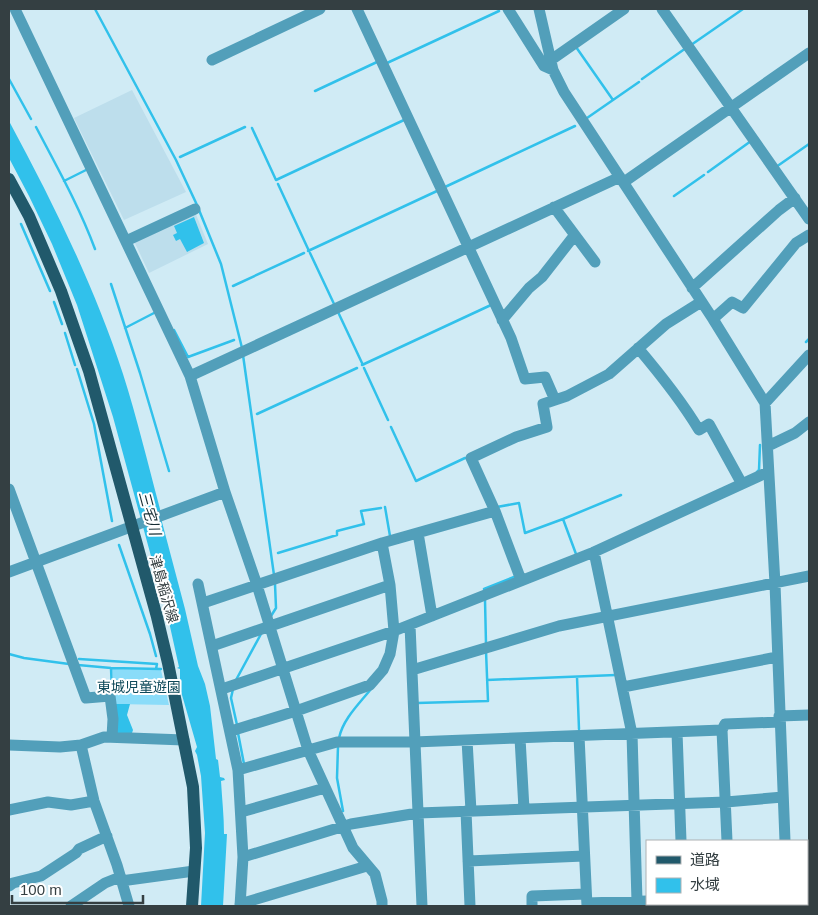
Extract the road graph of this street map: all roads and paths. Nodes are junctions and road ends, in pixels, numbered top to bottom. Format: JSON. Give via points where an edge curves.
{"nodes":[{"id":1,"x":15,"y":9,"type":"edge"},
{"id":2,"x":320,"y":9,"type":"edge"},
{"id":3,"x":357,"y":9,"type":"edge"},
{"id":4,"x":508,"y":9,"type":"edge"},
{"id":5,"x":539,"y":9,"type":"edge"},
{"id":6,"x":624,"y":9,"type":"edge"},
{"id":7,"x":662,"y":9,"type":"edge"},
{"id":8,"x":809,"y":54,"type":"edge"},
{"id":9,"x":212,"y":60,"type":"dead end"},
{"id":10,"x":552,"y":65,"type":"junction"},
{"id":11,"x":731,"y":108,"type":"junction"},
{"id":12,"x":9,"y":179,"type":"edge"},
{"id":13,"x":622,"y":180,"type":"junction"},
{"id":14,"x":795,"y":198,"type":"junction"},
{"id":15,"x":554,"y":207,"type":"junction"},
{"id":16,"x":195,"y":209,"type":"dead end"},
{"id":17,"x":809,"y":219,"type":"edge"},
{"id":18,"x":809,"y":235,"type":"edge"},
{"id":19,"x":574,"y":236,"type":"junction"},
{"id":20,"x":126,"y":242,"type":"junction"},
{"id":21,"x":468,"y":247,"type":"junction"},
{"id":22,"x":595,"y":262,"type":"dead end"},
{"id":23,"x":692,"y":288,"type":"junction"},
{"id":24,"x":701,"y":302,"type":"junction"},
{"id":25,"x":713,"y":319,"type":"junction"},
{"id":26,"x":502,"y":320,"type":"junction"},
{"id":27,"x":638,"y":348,"type":"junction"},
{"id":28,"x":809,"y":355,"type":"edge"},
{"id":29,"x":190,"y":376,"type":"junction"},
{"id":30,"x":555,"y":400,"type":"junction"},
{"id":31,"x":765,"y":403,"type":"junction"},
{"id":32,"x":809,"y":422,"type":"edge"},
{"id":33,"x":768,"y":446,"type":"junction"},
{"id":34,"x":768,"y":472,"type":"junction"},
{"id":35,"x":742,"y":484,"type":"junction"},
{"id":36,"x":9,"y":489,"type":"edge"},
{"id":37,"x":226,"y":492,"type":"junction"},
{"id":38,"x":495,"y":511,"type":"junction"},
{"id":39,"x":133,"y":526,"type":"junction"},
{"id":40,"x":418,"y":533,"type":"junction"},
{"id":41,"x":382,"y":543,"type":"junction"},
{"id":42,"x":594,"y":552,"type":"junction"},
{"id":43,"x":36,"y":562,"type":"junction"},
{"id":44,"x":9,"y":572,"type":"edge"},
{"id":45,"x":809,"y":576,"type":"edge"},
{"id":46,"x":521,"y":580,"type":"junction"},
{"id":47,"x":198,"y":584,"type":"dead end"},
{"id":48,"x":775,"y":584,"type":"junction"},
{"id":49,"x":257,"y":585,"type":"junction"},
{"id":50,"x":390,"y":585,"type":"junction"},
{"id":51,"x":203,"y":603,"type":"junction"},
{"id":52,"x":432,"y":616,"type":"junction"},
{"id":53,"x":608,"y":617,"type":"junction"},
{"id":54,"x":410,"y":625,"type":"junction"},
{"id":55,"x":270,"y":628,"type":"junction"},
{"id":56,"x":394,"y":631,"type":"junction"},
{"id":57,"x":212,"y":646,"type":"junction"},
{"id":58,"x":777,"y":657,"type":"junction"},
{"id":59,"x":283,"y":669,"type":"junction"},
{"id":60,"x":412,"y":670,"type":"junction"},
{"id":61,"x":623,"y":688,"type":"junction"},
{"id":62,"x":222,"y":689,"type":"junction"},
{"id":63,"x":296,"y":711,"type":"junction"},
{"id":64,"x":809,"y":715,"type":"edge"},
{"id":65,"x":780,"y":719,"type":"junction"},
{"id":66,"x":722,"y":730,"type":"junction"},
{"id":67,"x":231,"y":731,"type":"junction"},
{"id":68,"x":677,"y":732,"type":"junction"},
{"id":69,"x":632,"y":734,"type":"junction"},
{"id":70,"x":579,"y":736,"type":"junction"},
{"id":71,"x":112,"y":737,"type":"junction"},
{"id":72,"x":520,"y":738,"type":"junction"},
{"id":73,"x":184,"y":740,"type":"junction"},
{"id":74,"x":467,"y":740,"type":"junction"},
{"id":75,"x":414,"y":742,"type":"junction"},
{"id":76,"x":9,"y":745,"type":"edge"},
{"id":77,"x":81,"y":745,"type":"junction"},
{"id":78,"x":308,"y":750,"type":"junction"},
{"id":79,"x":238,"y":770,"type":"junction"},
{"id":80,"x":325,"y":788,"type":"junction"},
{"id":81,"x":783,"y":797,"type":"junction"},
{"id":82,"x":94,"y":801,"type":"junction"},
{"id":83,"x":726,"y":802,"type":"junction"},
{"id":84,"x":679,"y":803,"type":"junction"},
{"id":85,"x":633,"y":805,"type":"junction"},
{"id":86,"x":582,"y":807,"type":"junction"},
{"id":87,"x":524,"y":809,"type":"junction"},
{"id":88,"x":9,"y":810,"type":"edge"},
{"id":89,"x":469,"y":811,"type":"junction"},
{"id":90,"x":241,"y":812,"type":"junction"},
{"id":91,"x":418,"y":812,"type":"junction"},
{"id":92,"x":344,"y":826,"type":"junction"},
{"id":93,"x":107,"y":836,"type":"junction"},
{"id":94,"x":681,"y":840,"type":"edge"},
{"id":95,"x":727,"y":840,"type":"edge"},
{"id":96,"x":785,"y":840,"type":"edge"},
{"id":97,"x":584,"y":856,"type":"junction"},
{"id":98,"x":243,"y":857,"type":"junction"},
{"id":99,"x":468,"y":862,"type":"junction"},
{"id":100,"x":367,"y":866,"type":"junction"},
{"id":101,"x":194,"y":871,"type":"junction"},
{"id":102,"x":120,"y":879,"type":"junction"},
{"id":103,"x":9,"y":886,"type":"edge"},
{"id":104,"x":586,"y":901,"type":"edge"},
{"id":105,"x":642,"y":901,"type":"edge"},
{"id":106,"x":240,"y":905,"type":"edge"},
{"id":107,"x":71,"y":906,"type":"edge"},
{"id":108,"x":129,"y":906,"type":"edge"},
{"id":109,"x":192,"y":906,"type":"edge"},
{"id":110,"x":382,"y":906,"type":"edge"},
{"id":111,"x":422,"y":906,"type":"edge"},
{"id":112,"x":470,"y":906,"type":"edge"},
{"id":113,"x":532,"y":906,"type":"edge"}],
"edges":[{"from":1,"to":20,"type":"street"},
{"from":2,"to":9,"type":"street"},
{"from":3,"to":21,"type":"street"},
{"from":4,"to":10,"type":"street","via":[[544,66]]},
{"from":5,"to":10,"type":"street"},
{"from":6,"to":10,"type":"street"},
{"from":7,"to":11,"type":"street"},
{"from":8,"to":11,"type":"street"},
{"from":10,"to":13,"type":"street","via":[[564,92]]},
{"from":11,"to":13,"type":"street"},
{"from":11,"to":14,"type":"street"},
{"from":12,"to":39,"type":"main road","name":"津島稲沢線","via":[[61,291],[89,372]]},
{"from":13,"to":15,"type":"street"},
{"from":13,"to":23,"type":"street"},
{"from":14,"to":17,"type":"street"},
{"from":14,"to":23,"type":"street"},
{"from":15,"to":19,"type":"street"},
{"from":15,"to":21,"type":"street"},
{"from":16,"to":20,"type":"street"},
{"from":18,"to":25,"type":"street","via":[[796,243],[743,308],[732,302]]},
{"from":19,"to":22,"type":"street"},
{"from":19,"to":26,"type":"street"},
{"from":20,"to":29,"type":"street"},
{"from":21,"to":26,"type":"street"},
{"from":21,"to":29,"type":"street"},
{"from":23,"to":24,"type":"street"},
{"from":24,"to":25,"type":"street"},
{"from":24,"to":27,"type":"street","via":[[666,324]]},
{"from":25,"to":31,"type":"street"},
{"from":26,"to":30,"type":"street","via":[[525,379],[545,377]]},
{"from":27,"to":30,"type":"street","via":[[609,374]]},
{"from":27,"to":35,"type":"street","via":[[688,411],[699,430],[709,424]]},
{"from":28,"to":31,"type":"street"},
{"from":29,"to":37,"type":"street"},
{"from":30,"to":38,"type":"street","via":[[543,404],[547,427],[471,458]]},
{"from":31,"to":33,"type":"street"},
{"from":32,"to":33,"type":"street"},
{"from":33,"to":34,"type":"street"},
{"from":34,"to":35,"type":"street"},
{"from":34,"to":48,"type":"street"},
{"from":35,"to":42,"type":"street"},
{"from":36,"to":43,"type":"street"},
{"from":37,"to":39,"type":"street"},
{"from":37,"to":49,"type":"street"},
{"from":38,"to":40,"type":"street"},
{"from":38,"to":46,"type":"street"},
{"from":39,"to":43,"type":"street"},
{"from":39,"to":73,"type":"main road","name":"津島稲沢線"},
{"from":40,"to":41,"type":"street"},
{"from":40,"to":52,"type":"street"},
{"from":41,"to":49,"type":"street"},
{"from":41,"to":50,"type":"street"},
{"from":42,"to":46,"type":"street"},
{"from":42,"to":53,"type":"street"},
{"from":43,"to":44,"type":"street"},
{"from":43,"to":71,"type":"street","via":[[86,698],[110,696]]},
{"from":45,"to":48,"type":"street"},
{"from":46,"to":52,"type":"street"},
{"from":47,"to":51,"type":"street"},
{"from":48,"to":53,"type":"street"},
{"from":48,"to":58,"type":"street"},
{"from":49,"to":51,"type":"street"},
{"from":49,"to":55,"type":"street"},
{"from":50,"to":55,"type":"street"},
{"from":50,"to":56,"type":"street"},
{"from":51,"to":57,"type":"street"},
{"from":52,"to":54,"type":"street"},
{"from":53,"to":60,"type":"street","via":[[559,626]]},
{"from":53,"to":61,"type":"street"},
{"from":54,"to":56,"type":"street"},
{"from":54,"to":60,"type":"street"},
{"from":55,"to":57,"type":"street"},
{"from":55,"to":59,"type":"street"},
{"from":56,"to":59,"type":"street"},
{"from":56,"to":63,"type":"street","via":[[383,670],[370,685]]},
{"from":57,"to":62,"type":"street"},
{"from":58,"to":61,"type":"street"},
{"from":58,"to":65,"type":"street"},
{"from":59,"to":62,"type":"street"},
{"from":59,"to":63,"type":"street"},
{"from":60,"to":75,"type":"street"},
{"from":61,"to":69,"type":"street"},
{"from":62,"to":67,"type":"street"},
{"from":63,"to":67,"type":"street"},
{"from":63,"to":78,"type":"street"},
{"from":64,"to":65,"type":"street"},
{"from":65,"to":66,"type":"street","via":[[725,724]]},
{"from":65,"to":81,"type":"street"},
{"from":66,"to":68,"type":"street"},
{"from":66,"to":83,"type":"street"},
{"from":67,"to":79,"type":"street"},
{"from":68,"to":69,"type":"street"},
{"from":68,"to":84,"type":"street"},
{"from":69,"to":70,"type":"street"},
{"from":69,"to":85,"type":"street"},
{"from":70,"to":72,"type":"street"},
{"from":70,"to":86,"type":"street"},
{"from":71,"to":73,"type":"street"},
{"from":71,"to":77,"type":"street"},
{"from":72,"to":74,"type":"street"},
{"from":72,"to":87,"type":"street"},
{"from":73,"to":101,"type":"main road","name":"津島稲沢線","via":[[193,787]]},
{"from":74,"to":75,"type":"street"},
{"from":74,"to":89,"type":"street"},
{"from":75,"to":78,"type":"street","via":[[337,742]]},
{"from":75,"to":91,"type":"street"},
{"from":76,"to":77,"type":"street"},
{"from":77,"to":82,"type":"street"},
{"from":78,"to":79,"type":"street"},
{"from":78,"to":80,"type":"street"},
{"from":79,"to":90,"type":"street"},
{"from":80,"to":90,"type":"street"},
{"from":80,"to":92,"type":"street"},
{"from":81,"to":83,"type":"street"},
{"from":81,"to":96,"type":"street"},
{"from":82,"to":88,"type":"street","via":[[71,805],[48,802]]},
{"from":82,"to":93,"type":"street"},
{"from":83,"to":84,"type":"street"},
{"from":83,"to":95,"type":"street"},
{"from":84,"to":85,"type":"street"},
{"from":84,"to":94,"type":"street"},
{"from":85,"to":86,"type":"street"},
{"from":85,"to":105,"type":"street"},
{"from":86,"to":87,"type":"street"},
{"from":86,"to":97,"type":"street"},
{"from":87,"to":89,"type":"street"},
{"from":89,"to":91,"type":"street"},
{"from":89,"to":99,"type":"street"},
{"from":90,"to":98,"type":"street"},
{"from":91,"to":92,"type":"street"},
{"from":91,"to":111,"type":"street"},
{"from":92,"to":98,"type":"street"},
{"from":92,"to":100,"type":"street","via":[[353,848]]},
{"from":93,"to":102,"type":"street"},
{"from":93,"to":103,"type":"street","via":[[79,849],[41,876]]},
{"from":97,"to":99,"type":"street"},
{"from":97,"to":104,"type":"street"},
{"from":98,"to":106,"type":"street"},
{"from":99,"to":112,"type":"street"},
{"from":100,"to":106,"type":"street"},
{"from":100,"to":110,"type":"street","via":[[375,874]]},
{"from":101,"to":102,"type":"street"},
{"from":101,"to":109,"type":"main road","name":"津島稲沢線"},
{"from":102,"to":107,"type":"street","via":[[105,882]]},
{"from":102,"to":108,"type":"street"},
{"from":104,"to":105,"type":"street"},
{"from":104,"to":113,"type":"street","via":[[532,896]]}]}
